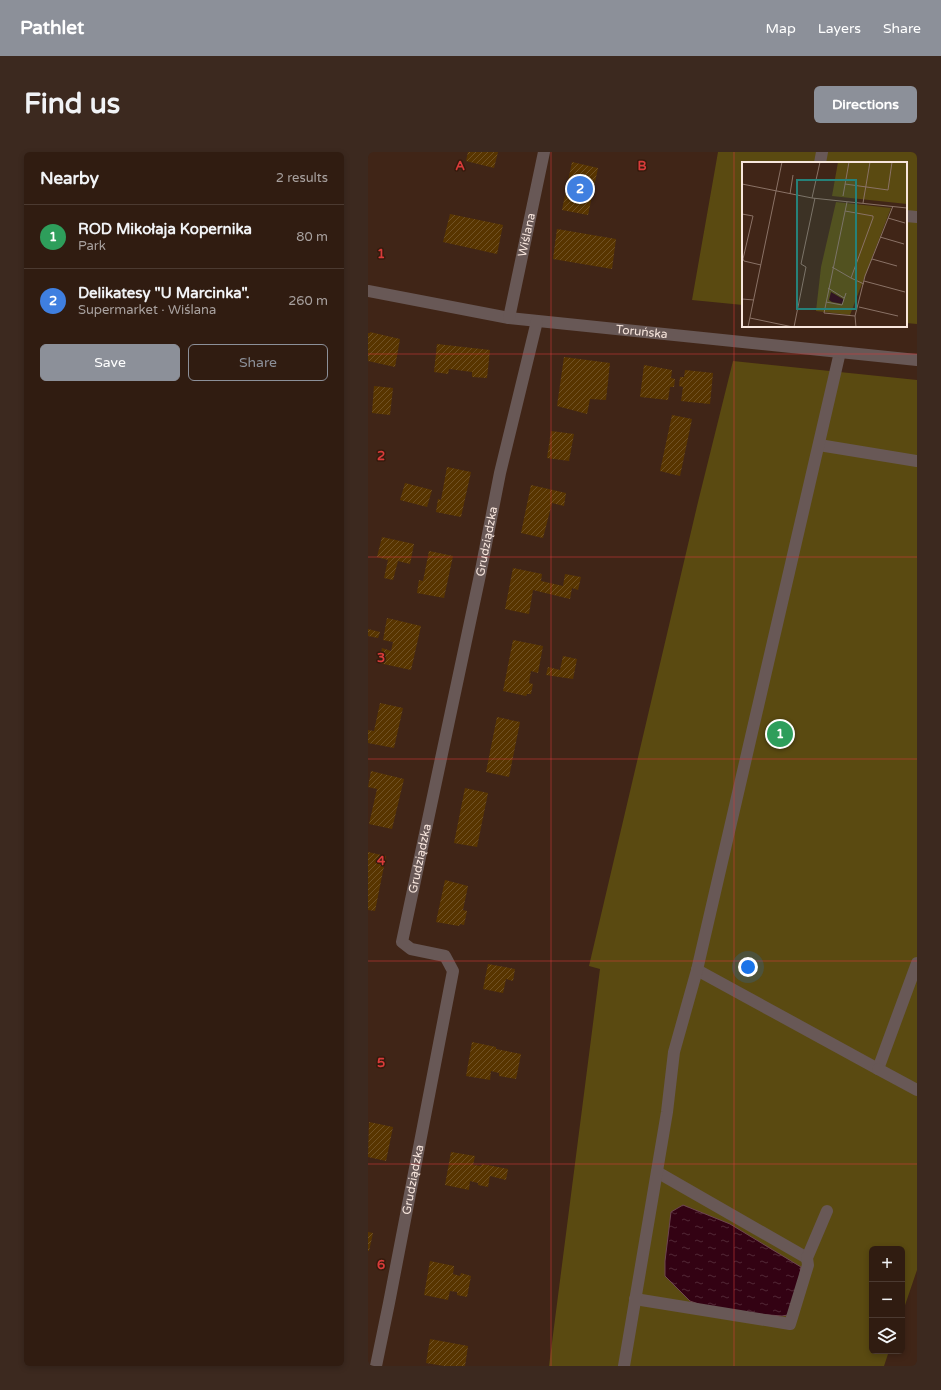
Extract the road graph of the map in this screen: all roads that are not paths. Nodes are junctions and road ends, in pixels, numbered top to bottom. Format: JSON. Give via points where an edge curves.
{"nodes":[{"id":1,"x":544,"y":152,"type":"edge"},
{"id":2,"x":822,"y":152,"type":"edge"},
{"id":3,"x":820,"y":162,"type":"edge"},
{"id":4,"x":907,"y":216,"type":"edge"},
{"id":5,"x":917,"y":217,"type":"edge"},
{"id":6,"x":368,"y":291,"type":"edge"},
{"id":7,"x":509,"y":318,"type":"junction"},
{"id":8,"x":537,"y":321,"type":"junction"},
{"id":9,"x":840,"y":352,"type":"junction"},
{"id":10,"x":917,"y":360,"type":"edge"},
{"id":11,"x":819,"y":445,"type":"junction"},
{"id":12,"x":917,"y":461,"type":"edge"},
{"id":13,"x":917,"y":963,"type":"edge"},
{"id":14,"x":697,"y":970,"type":"junction"},
{"id":15,"x":878,"y":1069,"type":"junction"},
{"id":16,"x":917,"y":1090,"type":"edge"},
{"id":17,"x":657,"y":1172,"type":"junction"},
{"id":18,"x":827,"y":1211,"type":"dead end"},
{"id":19,"x":808,"y":1258,"type":"junction"},
{"id":20,"x":635,"y":1299,"type":"junction"},
{"id":21,"x":376,"y":1366,"type":"edge"},
{"id":22,"x":624,"y":1366,"type":"edge"}],
"edges":[{"from":1,"to":7,"type":"street","name":"Wiślana"},
{"from":2,"to":3,"type":"street"},
{"from":4,"to":5,"type":"street"},
{"from":6,"to":7,"type":"street","name":"Toruńska"},
{"from":7,"to":8,"type":"street","name":"Toruńska"},
{"from":8,"to":9,"type":"street","name":"Toruńska"},
{"from":8,"to":21,"type":"street","name":"Grudziądzka","via":[[500,472],[402,942],[411,948],[445,956],[453,971]]},
{"from":9,"to":10,"type":"street","name":"Toruńska"},
{"from":9,"to":11,"type":"street"},
{"from":11,"to":12,"type":"street"},
{"from":11,"to":14,"type":"street"},
{"from":13,"to":15,"type":"street"},
{"from":14,"to":15,"type":"street"},
{"from":14,"to":17,"type":"street","via":[[674,1052]]},
{"from":15,"to":16,"type":"street"},
{"from":17,"to":19,"type":"street"},
{"from":17,"to":20,"type":"street"},
{"from":18,"to":19,"type":"street"},
{"from":19,"to":20,"type":"street","via":[[790,1324]]},
{"from":20,"to":22,"type":"street"}]}
